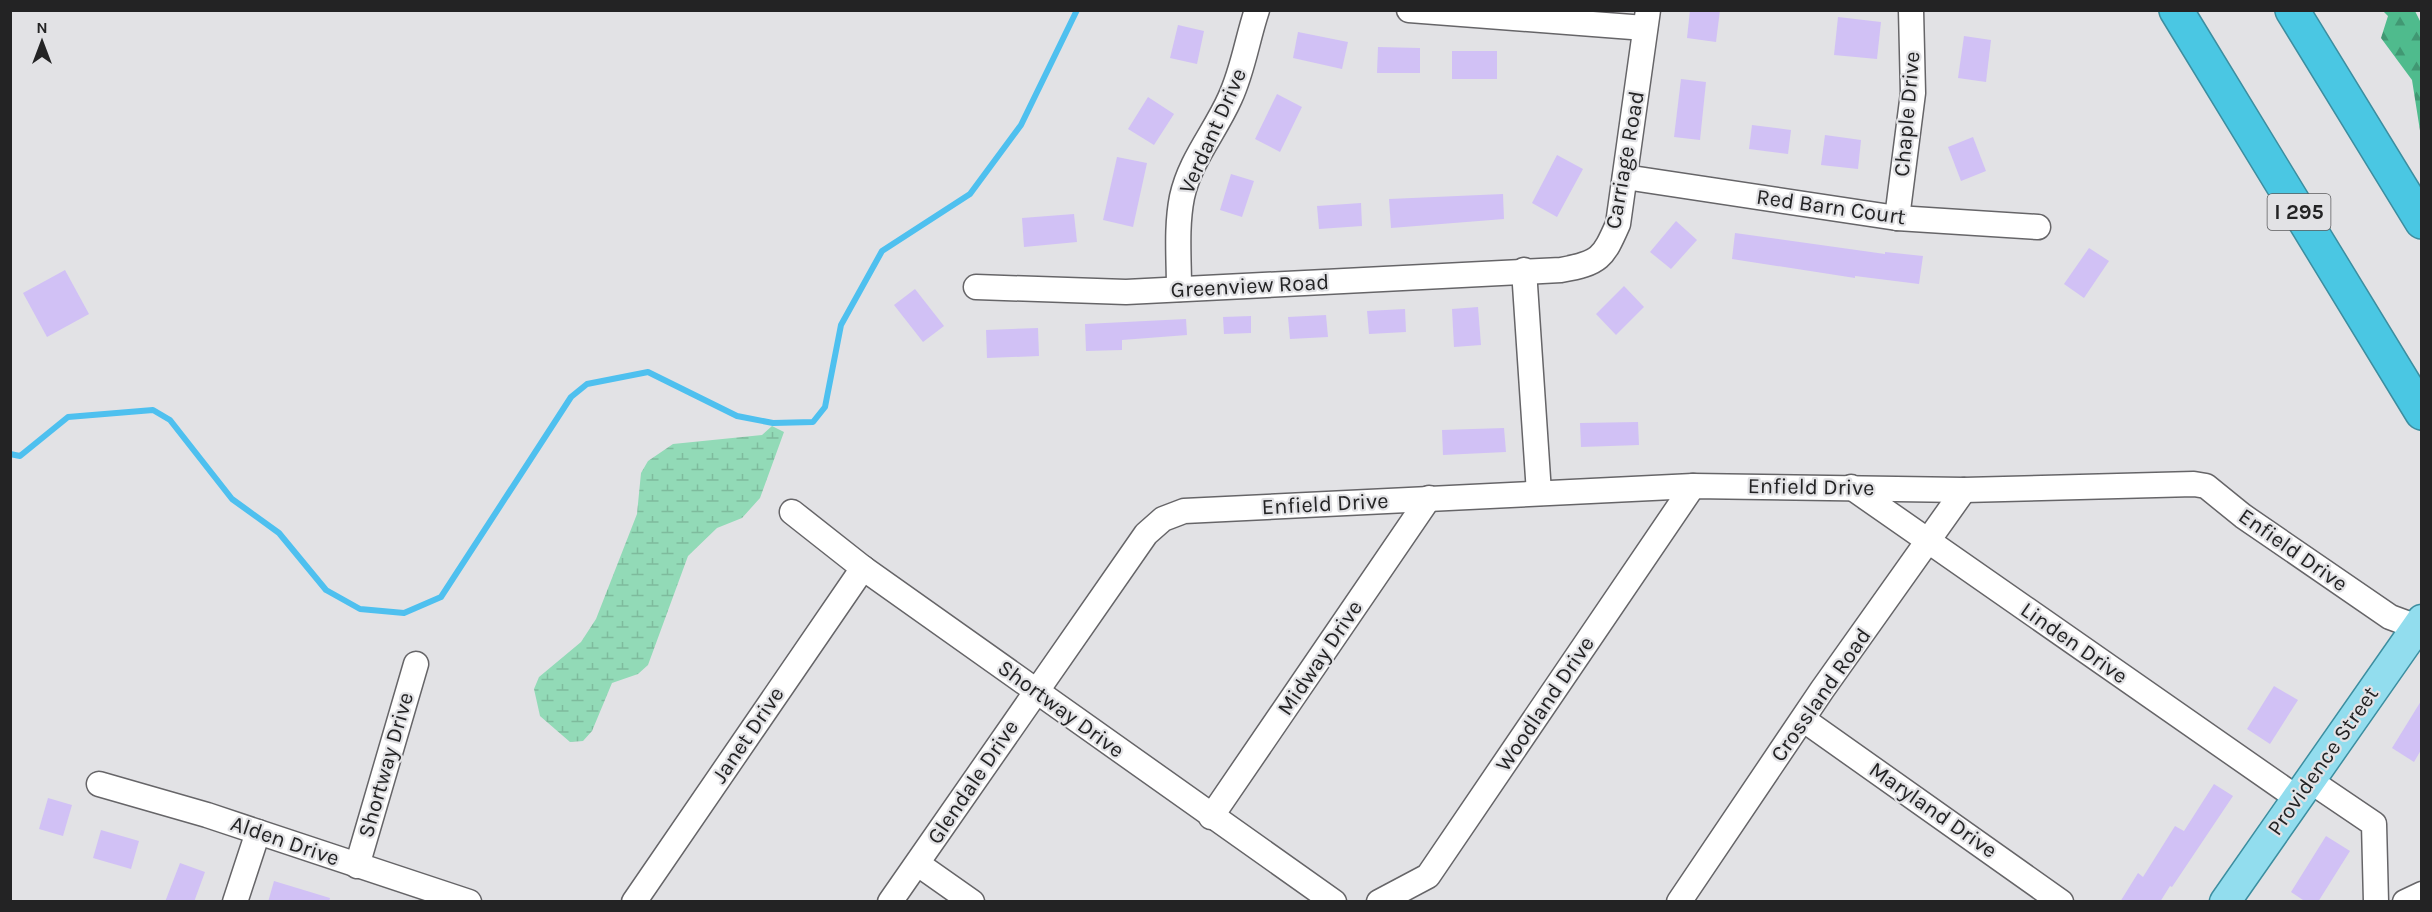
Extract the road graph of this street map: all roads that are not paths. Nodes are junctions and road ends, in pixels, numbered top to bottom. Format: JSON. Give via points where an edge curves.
{"nodes":[{"id":1,"x":1257,"y":10,"type":"edge"},
{"id":2,"x":1409,"y":10,"type":"edge"},
{"id":3,"x":1911,"y":10,"type":"edge"},
{"id":4,"x":2176,"y":10,"type":"edge"},
{"id":5,"x":2292,"y":10,"type":"edge"},
{"id":6,"x":1646,"y":19,"type":"edge"},
{"id":7,"x":1625,"y":177,"type":"junction"},
{"id":8,"x":1897,"y":218,"type":"junction"},
{"id":9,"x":2421,"y":222,"type":"edge"},
{"id":10,"x":2038,"y":227,"type":"dead end"},
{"id":11,"x":1524,"y":270,"type":"junction"},
{"id":12,"x":976,"y":287,"type":"dead end"},
{"id":13,"x":1179,"y":289,"type":"junction"},
{"id":14,"x":2421,"y":413,"type":"edge"},
{"id":15,"x":1693,"y":486,"type":"junction"},
{"id":16,"x":1851,"y":487,"type":"junction"},
{"id":17,"x":1964,"y":490,"type":"junction"},
{"id":18,"x":1539,"y":493,"type":"junction"},
{"id":19,"x":1429,"y":498,"type":"junction"},
{"id":20,"x":792,"y":512,"type":"dead end"},
{"id":21,"x":1163,"y":519,"type":"joint"},
{"id":22,"x":1930,"y":540,"type":"junction"},
{"id":23,"x":863,"y":568,"type":"junction"},
{"id":24,"x":2419,"y":623,"type":"edge"},
{"id":25,"x":416,"y":664,"type":"dead end"},
{"id":26,"x":1035,"y":690,"type":"junction"},
{"id":27,"x":1804,"y":720,"type":"junction"},
{"id":28,"x":99,"y":784,"type":"dead end"},
{"id":29,"x":2303,"y":789,"type":"junction"},
{"id":30,"x":1211,"y":817,"type":"junction"},
{"id":31,"x":258,"y":832,"type":"junction"},
{"id":32,"x":918,"y":864,"type":"junction"},
{"id":33,"x":357,"y":866,"type":"junction"},
{"id":34,"x":2421,"y":894,"type":"edge"},
{"id":35,"x":1688,"y":898,"type":"edge"},
{"id":36,"x":235,"y":902,"type":"edge"},
{"id":37,"x":469,"y":902,"type":"edge"},
{"id":38,"x":634,"y":902,"type":"edge"},
{"id":39,"x":890,"y":902,"type":"edge"},
{"id":40,"x":972,"y":902,"type":"edge"},
{"id":41,"x":1334,"y":902,"type":"edge"},
{"id":42,"x":1379,"y":902,"type":"edge"},
{"id":43,"x":2061,"y":902,"type":"edge"},
{"id":44,"x":2225,"y":902,"type":"edge"},
{"id":45,"x":2376,"y":902,"type":"edge"},
{"id":46,"x":2405,"y":902,"type":"edge"}],
"edges":[{"from":1,"to":13,"type":"street","name":"Verdant Drive","via":[[1230,100],[1197,155],[1182,197]]},
{"from":2,"to":6,"type":"street"},
{"from":3,"to":8,"type":"street","name":"Chaple Drive","via":[[1913,93]]},
{"from":4,"to":14,"type":"highway","number":"I 295"},
{"from":5,"to":9,"type":"highway"},
{"from":6,"to":7,"type":"street","name":"Carriage Road"},
{"from":7,"to":8,"type":"street","name":"Red Barn Court"},
{"from":7,"to":11,"type":"street","name":"Carriage Road","via":[[1618,224],[1605,253],[1576,267]]},
{"from":8,"to":10,"type":"street","name":"Red Barn Court"},
{"from":11,"to":13,"type":"street","name":"Greenview Road"},
{"from":11,"to":18,"type":"street"},
{"from":12,"to":13,"type":"street","name":"Greenview Road","via":[[1126,292]]},
{"from":15,"to":16,"type":"street","name":"Enfield Drive"},
{"from":15,"to":18,"type":"street","name":"Enfield Drive"},
{"from":15,"to":42,"type":"street","name":"Woodland Drive","via":[[1428,876]]},
{"from":16,"to":17,"type":"street","name":"Enfield Drive"},
{"from":16,"to":22,"type":"street","name":"Linden Drive"},
{"from":17,"to":22,"type":"street","name":"Crossland Road"},
{"from":17,"to":24,"type":"street","name":"Enfield Drive","via":[[2206,486],[2243,516],[2381,610]]},
{"from":18,"to":19,"type":"street","name":"Enfield Drive"},
{"from":19,"to":21,"type":"street","name":"Enfield Drive","via":[[1193,510]]},
{"from":19,"to":30,"type":"street","name":"Midway Drive"},
{"from":20,"to":23,"type":"street","name":"Shortway Drive"},
{"from":21,"to":26,"type":"street","name":"Glendale Drive","via":[[1146,534]]},
{"from":22,"to":27,"type":"street","name":"Crossland Road"},
{"from":22,"to":29,"type":"street","name":"Linden Drive","via":[[2054,631]]},
{"from":23,"to":26,"type":"street","name":"Shortway Drive"},
{"from":23,"to":38,"type":"street","name":"Janet Drive"},
{"from":24,"to":29,"type":"main road","name":"Providence Street"},
{"from":25,"to":33,"type":"street","name":"Shortway Drive"},
{"from":26,"to":30,"type":"street","name":"Shortway Drive"},
{"from":26,"to":32,"type":"street","name":"Glendale Drive"},
{"from":27,"to":35,"type":"street","name":"Crossland Road"},
{"from":27,"to":43,"type":"street","name":"Maryland Drive"},
{"from":28,"to":31,"type":"street","name":"Alden Drive"},
{"from":29,"to":44,"type":"main road","name":"Providence Street"},
{"from":29,"to":45,"type":"street","name":"Linden Drive","via":[[2374,824]]},
{"from":30,"to":41,"type":"street","name":"Shortway Drive"},
{"from":31,"to":33,"type":"street","name":"Alden Drive"},
{"from":31,"to":36,"type":"street"},
{"from":32,"to":39,"type":"street","name":"Glendale Drive"},
{"from":32,"to":40,"type":"street"},
{"from":33,"to":37,"type":"street","name":"Alden Drive"},
{"from":34,"to":46,"type":"street"}]}
